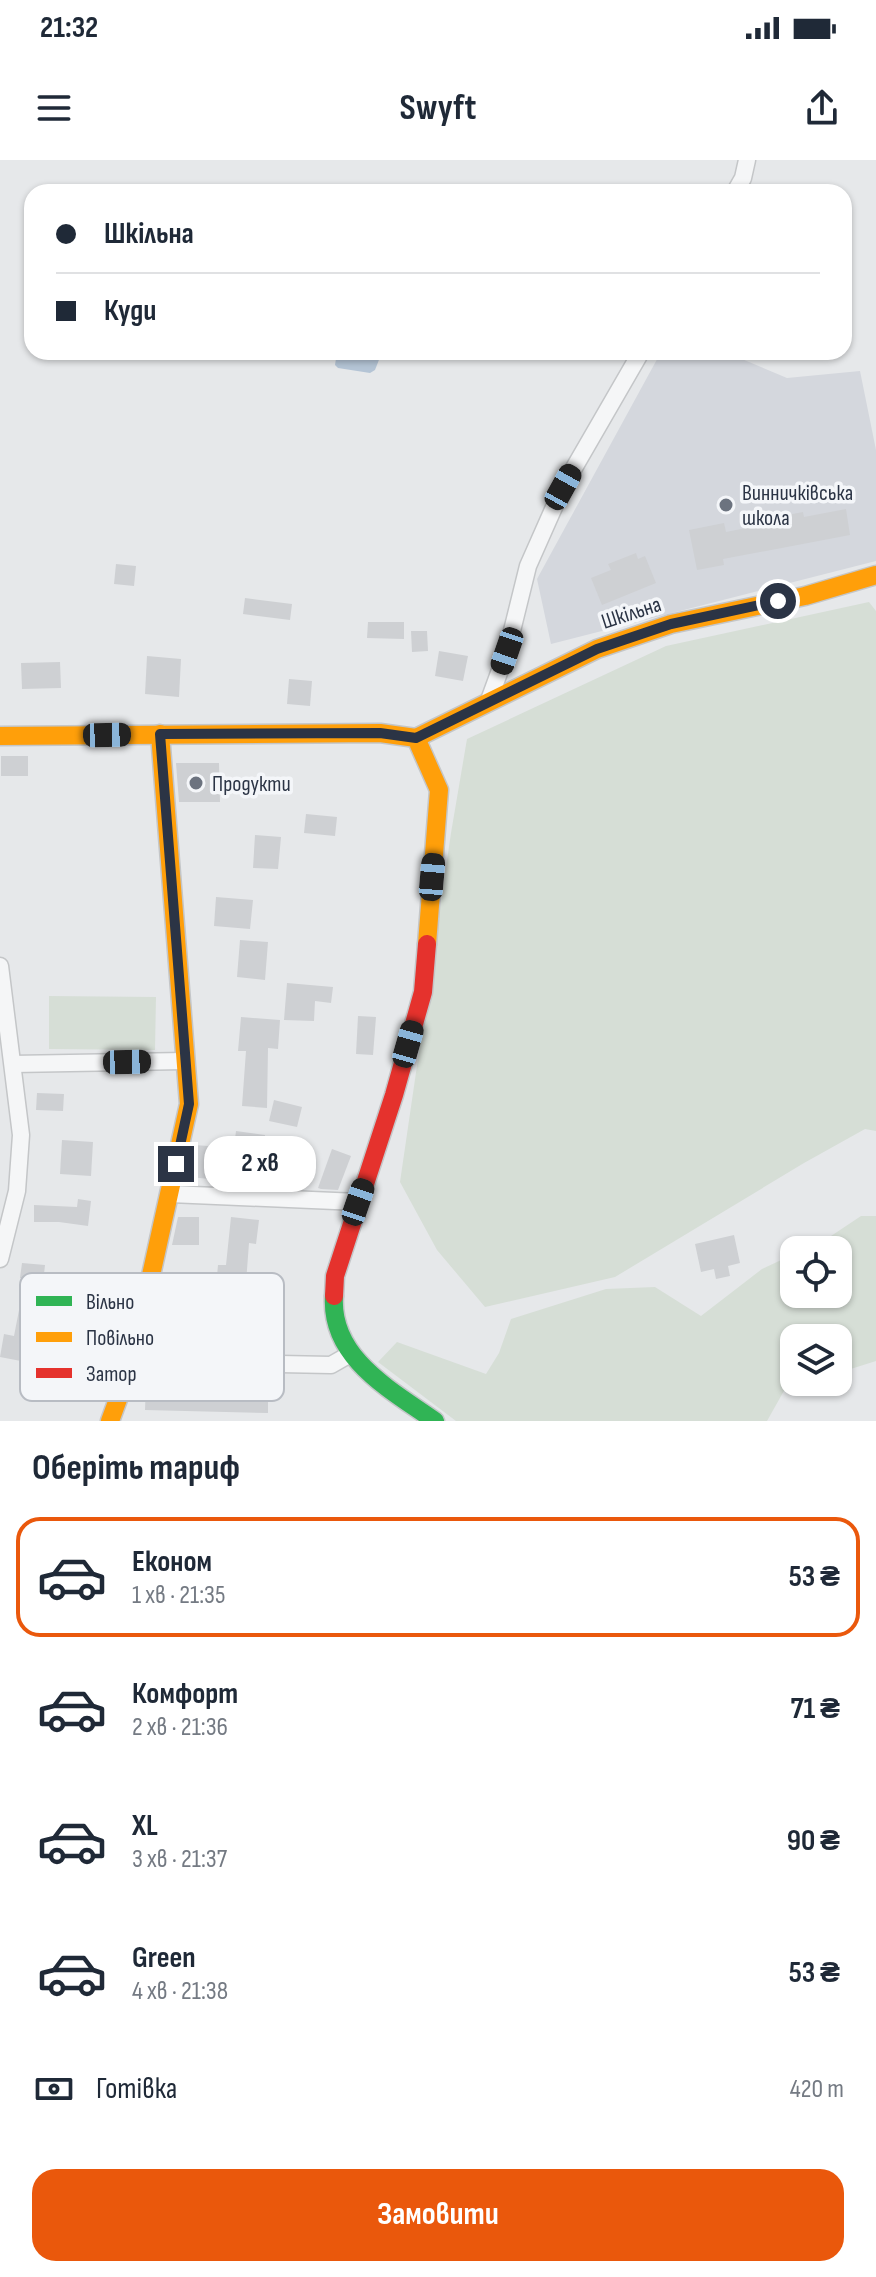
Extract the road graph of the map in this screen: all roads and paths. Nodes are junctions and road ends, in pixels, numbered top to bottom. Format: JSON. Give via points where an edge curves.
{"nodes":[{"id":1,"x":747,"y":160,"type":"edge"},
{"id":2,"x":740,"y":184,"type":"edge"},
{"id":3,"x":636,"y":360,"type":"edge"},
{"id":4,"x":876,"y":575,"type":"edge"},
{"id":5,"x":488,"y":703,"type":"junction"},
{"id":6,"x":160,"y":734,"type":"junction"},
{"id":7,"x":0,"y":736,"type":"edge"},
{"id":8,"x":416,"y":738,"type":"junction"},
{"id":9,"x":0,"y":966,"type":"edge"},
{"id":10,"x":184,"y":1061,"type":"junction"},
{"id":11,"x":13,"y":1064,"type":"junction"},
{"id":12,"x":170,"y":1194,"type":"junction"},
{"id":13,"x":358,"y":1202,"type":"junction"},
{"id":14,"x":0,"y":1259,"type":"edge"},
{"id":15,"x":150,"y":1273,"type":"edge"},
{"id":16,"x":352,"y":1353,"type":"junction"},
{"id":17,"x":284,"y":1364,"type":"edge"},
{"id":18,"x":117,"y":1401,"type":"edge"},
{"id":19,"x":110,"y":1421,"type":"edge"},
{"id":20,"x":435,"y":1421,"type":"edge"}],
"edges":[{"from":1,"to":2,"type":"street"},
{"from":3,"to":5,"type":"street","via":[[563,487],[528,566]]},
{"from":4,"to":5,"type":"street","name":"Шкільна","via":[[671,624],[611,644]]},
{"from":5,"to":8,"type":"street","name":"Шкільна"},
{"from":6,"to":7,"type":"street"},
{"from":6,"to":8,"type":"street","via":[[380,733]]},
{"from":6,"to":10,"type":"street"},
{"from":8,"to":13,"type":"street","via":[[439,790],[423,992]]},
{"from":9,"to":11,"type":"street"},
{"from":10,"to":11,"type":"street"},
{"from":10,"to":12,"type":"street","via":[[189,1104]]},
{"from":11,"to":14,"type":"street","via":[[21,1135],[17,1191]]},
{"from":12,"to":13,"type":"street"},
{"from":12,"to":15,"type":"street"},
{"from":13,"to":16,"type":"street","via":[[335,1276],[333,1310]]},
{"from":16,"to":17,"type":"street","via":[[331,1365]]},
{"from":16,"to":20,"type":"street","via":[[365,1372]]},
{"from":18,"to":19,"type":"street"}]}
